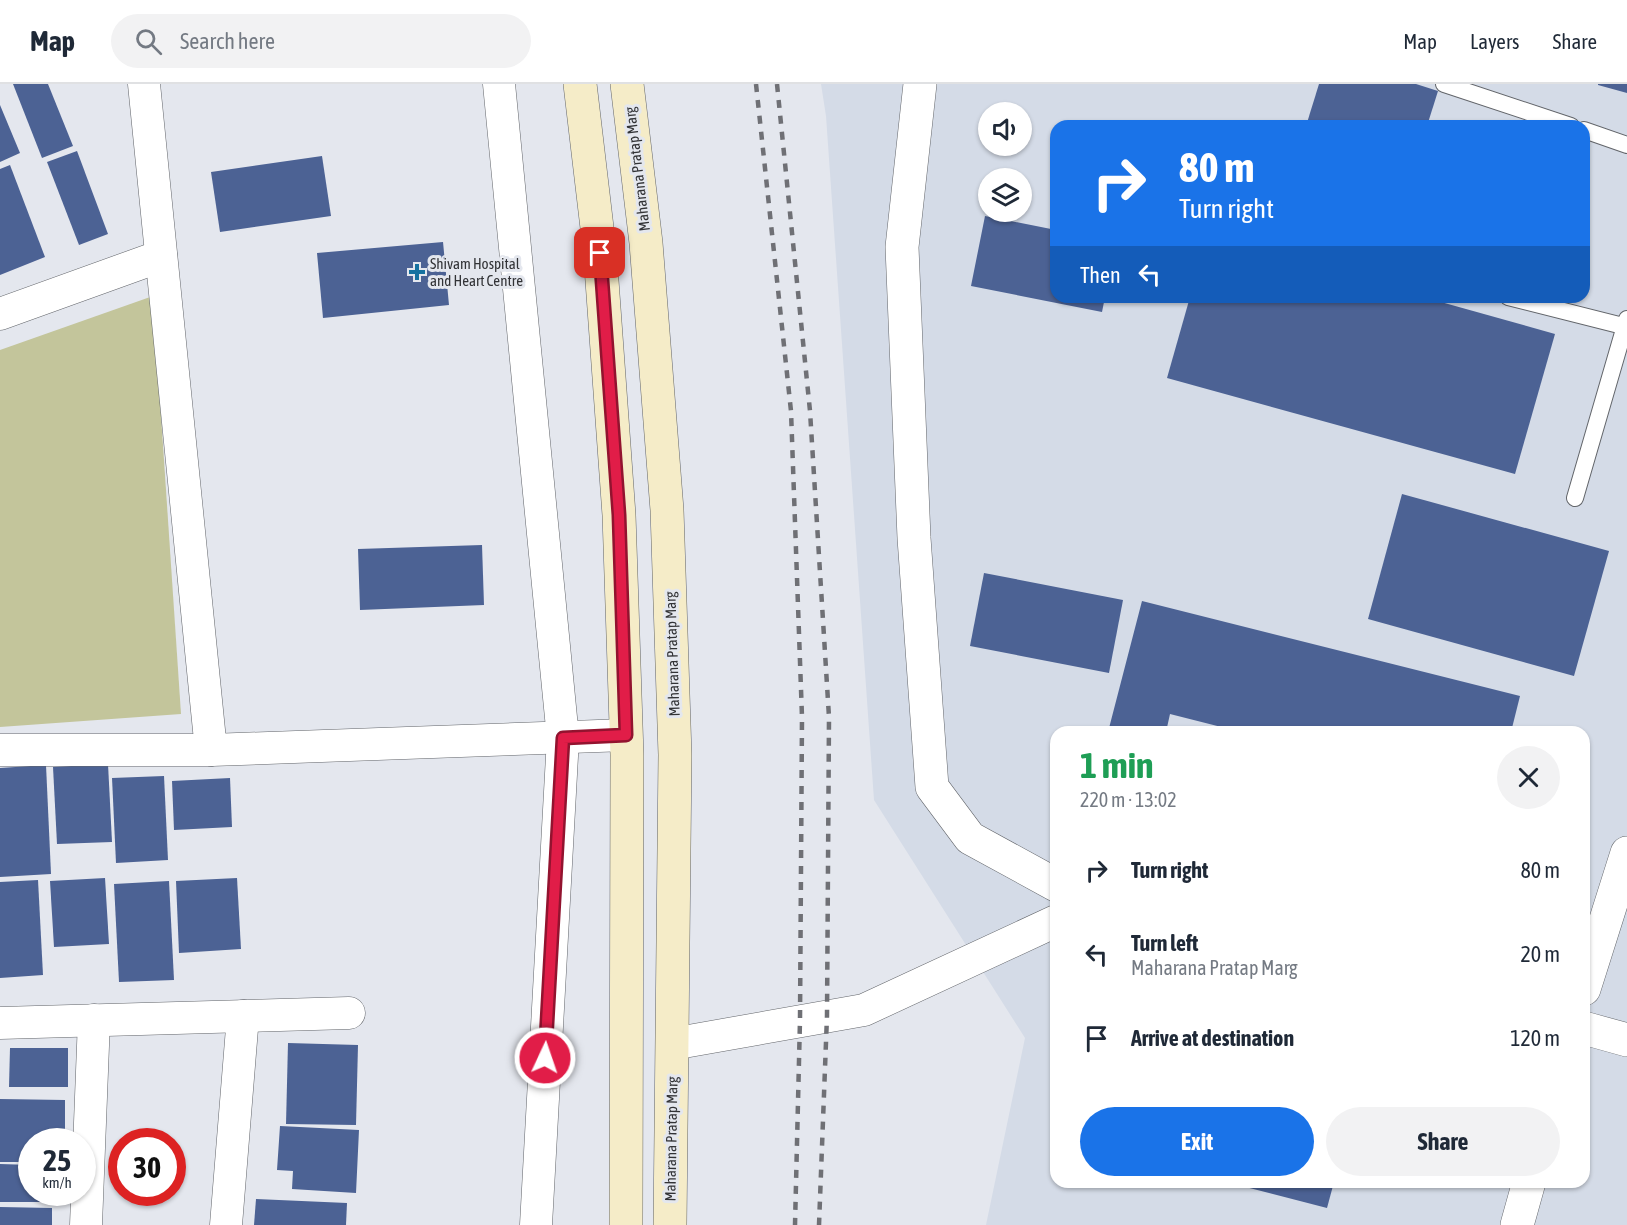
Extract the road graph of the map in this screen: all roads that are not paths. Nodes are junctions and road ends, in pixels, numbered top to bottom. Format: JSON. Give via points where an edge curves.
{"nodes":[{"id":1,"x":144,"y":84,"type":"edge"},
{"id":2,"x":499,"y":84,"type":"edge"},
{"id":3,"x":579,"y":84,"type":"edge"},
{"id":4,"x":627,"y":84,"type":"edge"},
{"id":5,"x":920,"y":84,"type":"edge"},
{"id":6,"x":1444,"y":84,"type":"edge"},
{"id":7,"x":1552,"y":120,"type":"edge"},
{"id":8,"x":1590,"y":132,"type":"edge"},
{"id":9,"x":1627,"y":145,"type":"edge"},
{"id":10,"x":161,"y":256,"type":"junction"},
{"id":11,"x":1534,"y":303,"type":"edge"},
{"id":12,"x":0,"y":314,"type":"edge"},
{"id":13,"x":1626,"y":324,"type":"edge"},
{"id":14,"x":1575,"y":498,"type":"dead end"},
{"id":15,"x":626,"y":735,"type":"junction"},
{"id":16,"x":563,"y":738,"type":"junction"},
{"id":17,"x":0,"y":750,"type":"edge"},
{"id":18,"x":212,"y":750,"type":"junction"},
{"id":19,"x":1627,"y":853,"type":"edge"},
{"id":20,"x":1050,"y":882,"type":"edge"},
{"id":21,"x":1050,"y":924,"type":"edge"},
{"id":22,"x":1590,"y":970,"type":"edge"},
{"id":23,"x":349,"y":1013,"type":"dead end"},
{"id":24,"x":243,"y":1016,"type":"junction"},
{"id":25,"x":94,"y":1020,"type":"junction"},
{"id":26,"x":0,"y":1023,"type":"edge"},
{"id":27,"x":1590,"y":1030,"type":"edge"},
{"id":28,"x":1627,"y":1040,"type":"edge"},
{"id":29,"x":672,"y":1044,"type":"junction"},
{"id":30,"x":1527,"y":1188,"type":"edge"},
{"id":31,"x":86,"y":1225,"type":"edge"},
{"id":32,"x":226,"y":1225,"type":"edge"},
{"id":33,"x":536,"y":1225,"type":"edge"},
{"id":34,"x":626,"y":1225,"type":"edge"},
{"id":35,"x":670,"y":1225,"type":"edge"},
{"id":36,"x":1516,"y":1225,"type":"edge"}],
"edges":[{"from":1,"to":10,"type":"street"},
{"from":2,"to":16,"type":"street"},
{"from":3,"to":15,"type":"main road","via":[[601,265],[619,515]]},
{"from":4,"to":29,"type":"main road","name":"Maharana Pratap Marg","via":[[646,243],[667,510],[675,755]]},
{"from":5,"to":20,"type":"street","via":[[902,247],[914,538],[932,787],[970,838]]},
{"from":6,"to":7,"type":"lane"},
{"from":8,"to":9,"type":"lane"},
{"from":10,"to":12,"type":"street"},
{"from":10,"to":18,"type":"street"},
{"from":11,"to":13,"type":"lane"},
{"from":13,"to":14,"type":"lane"},
{"from":15,"to":16,"type":"street"},
{"from":15,"to":34,"type":"main road"},
{"from":16,"to":18,"type":"street"},
{"from":16,"to":33,"type":"street"},
{"from":17,"to":18,"type":"street"},
{"from":19,"to":22,"type":"street"},
{"from":21,"to":29,"type":"street","via":[[864,1010]]},
{"from":23,"to":24,"type":"street"},
{"from":24,"to":25,"type":"street"},
{"from":24,"to":32,"type":"street"},
{"from":25,"to":26,"type":"street"},
{"from":25,"to":31,"type":"street"},
{"from":27,"to":28,"type":"street"},
{"from":29,"to":35,"type":"main road","name":"Maharana Pratap Marg"},
{"from":30,"to":36,"type":"street"}]}
